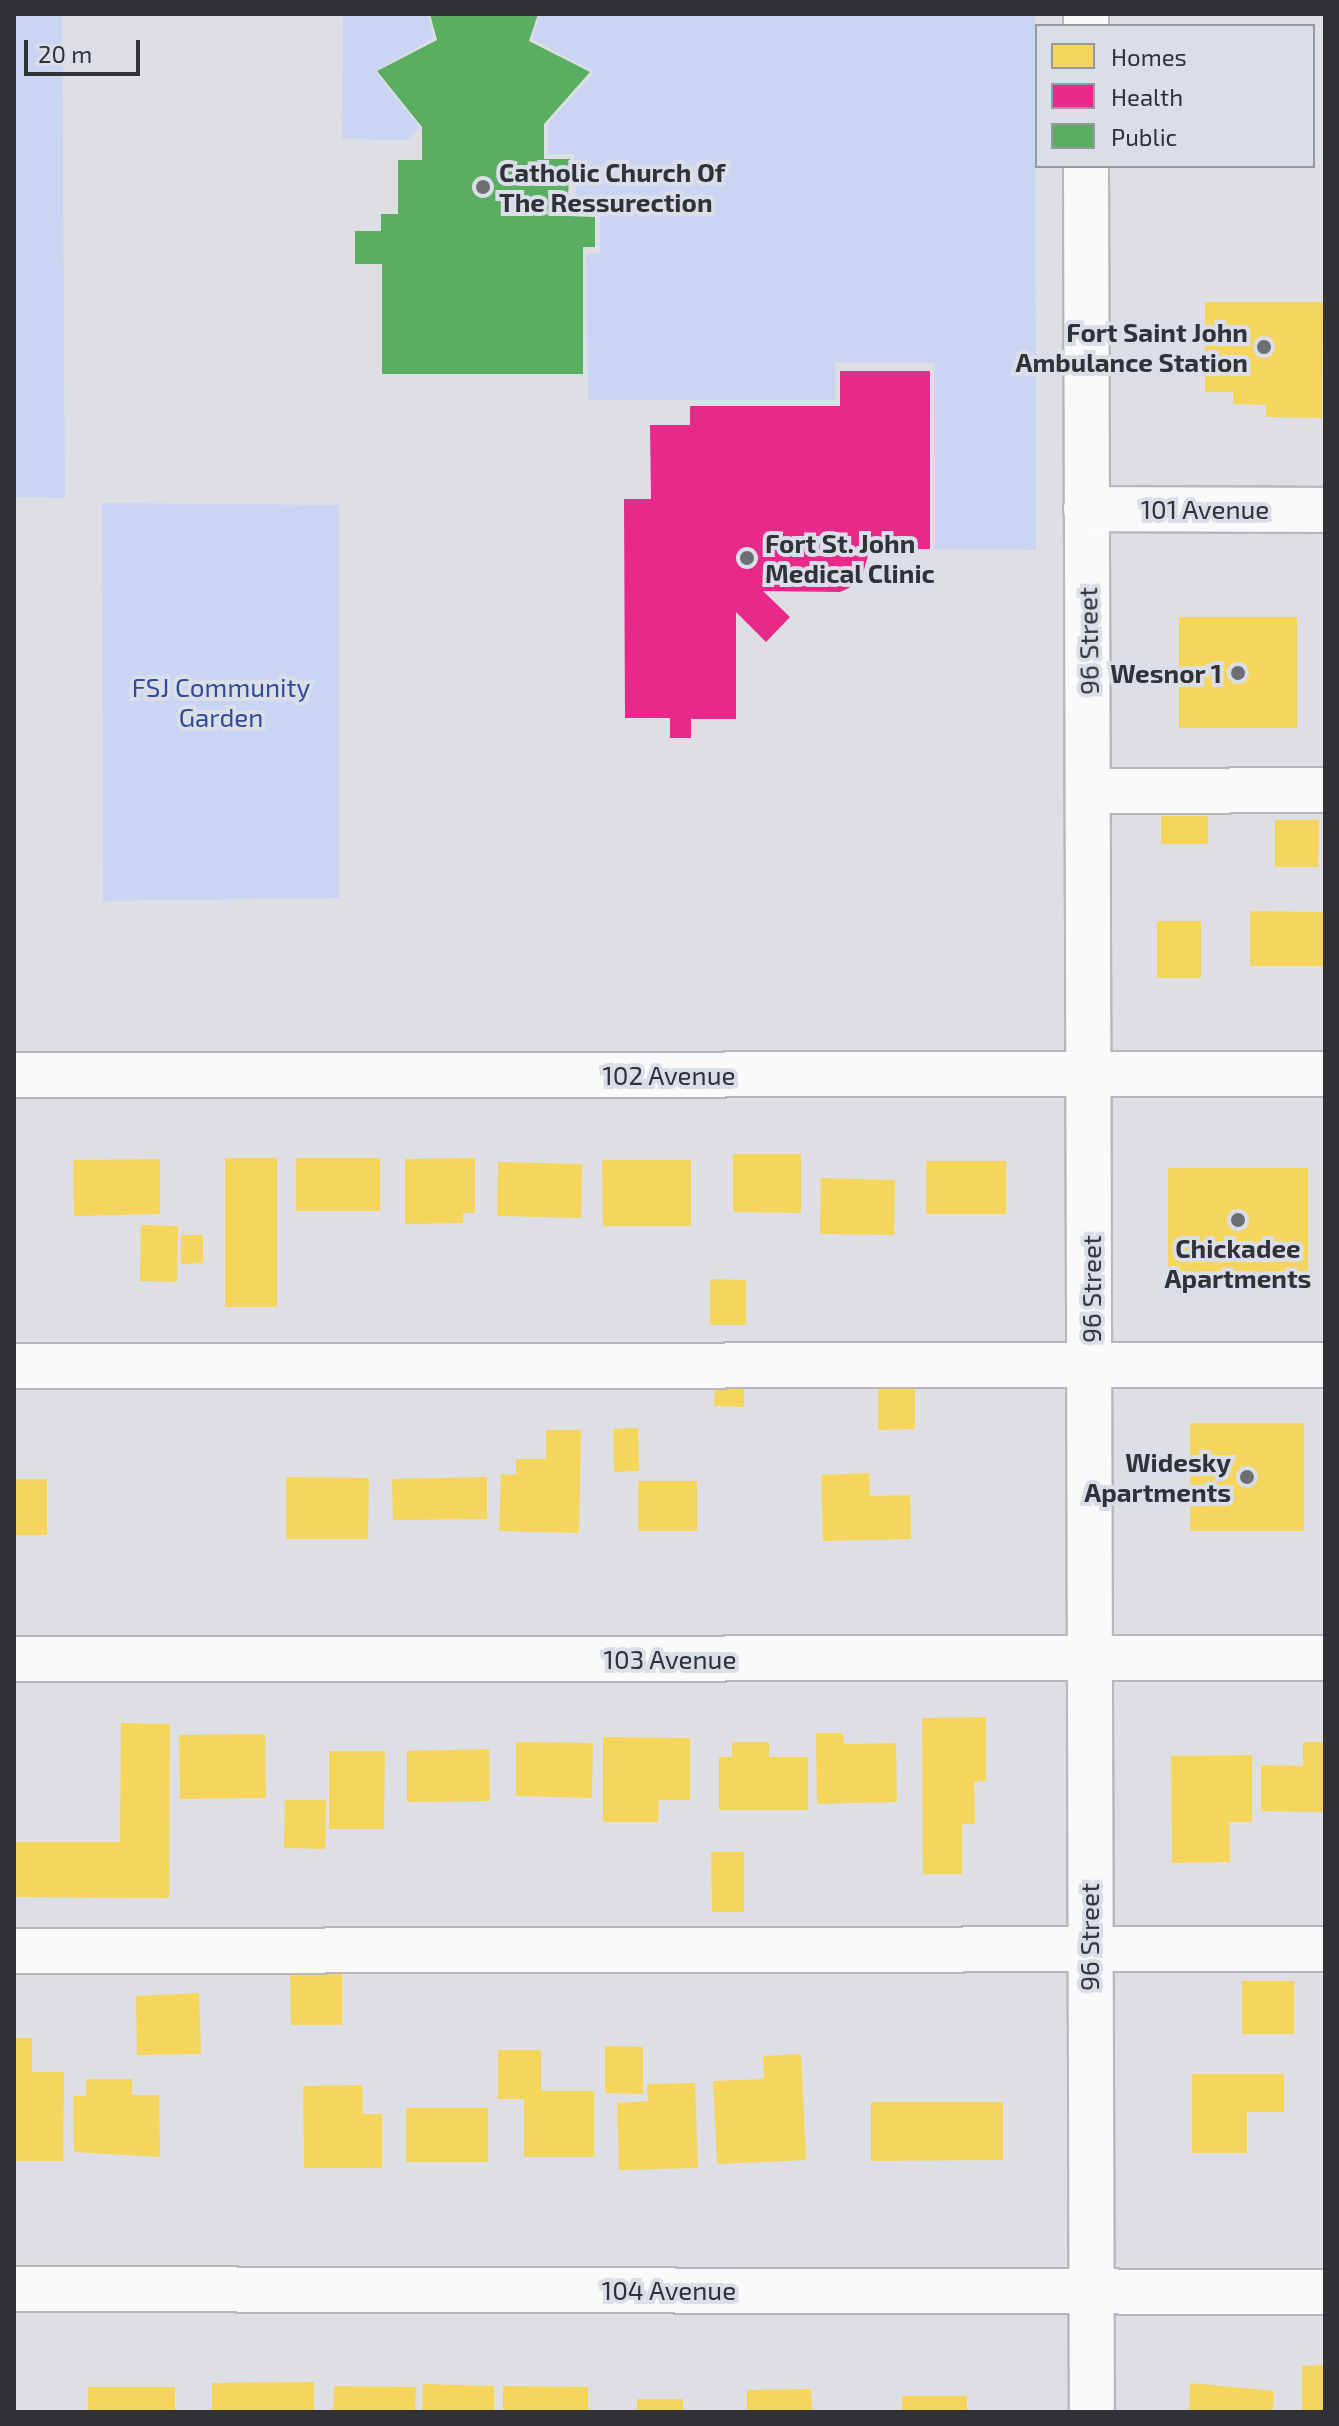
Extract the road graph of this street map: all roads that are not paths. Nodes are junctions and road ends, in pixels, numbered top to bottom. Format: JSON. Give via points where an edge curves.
{"nodes":[{"id":1,"x":1086,"y":168,"type":"edge"},
{"id":2,"x":1086,"y":509,"type":"junction"},
{"id":3,"x":1325,"y":510,"type":"edge"},
{"id":4,"x":1325,"y":790,"type":"edge"},
{"id":5,"x":1090,"y":791,"type":"junction"},
{"id":6,"x":1091,"y":1074,"type":"junction"},
{"id":7,"x":1325,"y":1074,"type":"edge"},
{"id":8,"x":14,"y":1075,"type":"edge"},
{"id":9,"x":1091,"y":1365,"type":"junction"},
{"id":10,"x":1325,"y":1365,"type":"edge"},
{"id":11,"x":14,"y":1366,"type":"edge"},
{"id":12,"x":1088,"y":1658,"type":"junction"},
{"id":13,"x":1325,"y":1658,"type":"edge"},
{"id":14,"x":14,"y":1659,"type":"edge"},
{"id":15,"x":1089,"y":1948,"type":"junction"},
{"id":16,"x":1325,"y":1949,"type":"edge"},
{"id":17,"x":14,"y":1951,"type":"edge"},
{"id":18,"x":14,"y":2289,"type":"edge"},
{"id":19,"x":1092,"y":2291,"type":"junction"},
{"id":20,"x":1325,"y":2292,"type":"edge"},
{"id":21,"x":1092,"y":2412,"type":"edge"}],
"edges":[{"from":1,"to":2,"type":"street","name":"96 Street"},
{"from":2,"to":3,"type":"street","name":"101 Avenue"},
{"from":2,"to":5,"type":"street","name":"96 Street"},
{"from":4,"to":5,"type":"street"},
{"from":5,"to":6,"type":"street","name":"96 Street"},
{"from":6,"to":7,"type":"street","name":"102 Avenue"},
{"from":6,"to":8,"type":"street","name":"102 Avenue"},
{"from":6,"to":9,"type":"street","name":"96 Street"},
{"from":9,"to":10,"type":"street"},
{"from":9,"to":11,"type":"street"},
{"from":9,"to":12,"type":"street","name":"96 Street"},
{"from":12,"to":13,"type":"street","name":"103 Avenue"},
{"from":12,"to":14,"type":"street","name":"103 Avenue"},
{"from":12,"to":15,"type":"street","name":"96 Street"},
{"from":15,"to":16,"type":"street"},
{"from":15,"to":17,"type":"street"},
{"from":15,"to":19,"type":"street","name":"96 Street"},
{"from":18,"to":19,"type":"street","name":"104 Avenue"},
{"from":19,"to":20,"type":"street","name":"104 Avenue"},
{"from":19,"to":21,"type":"street","name":"96 Street"}]}
